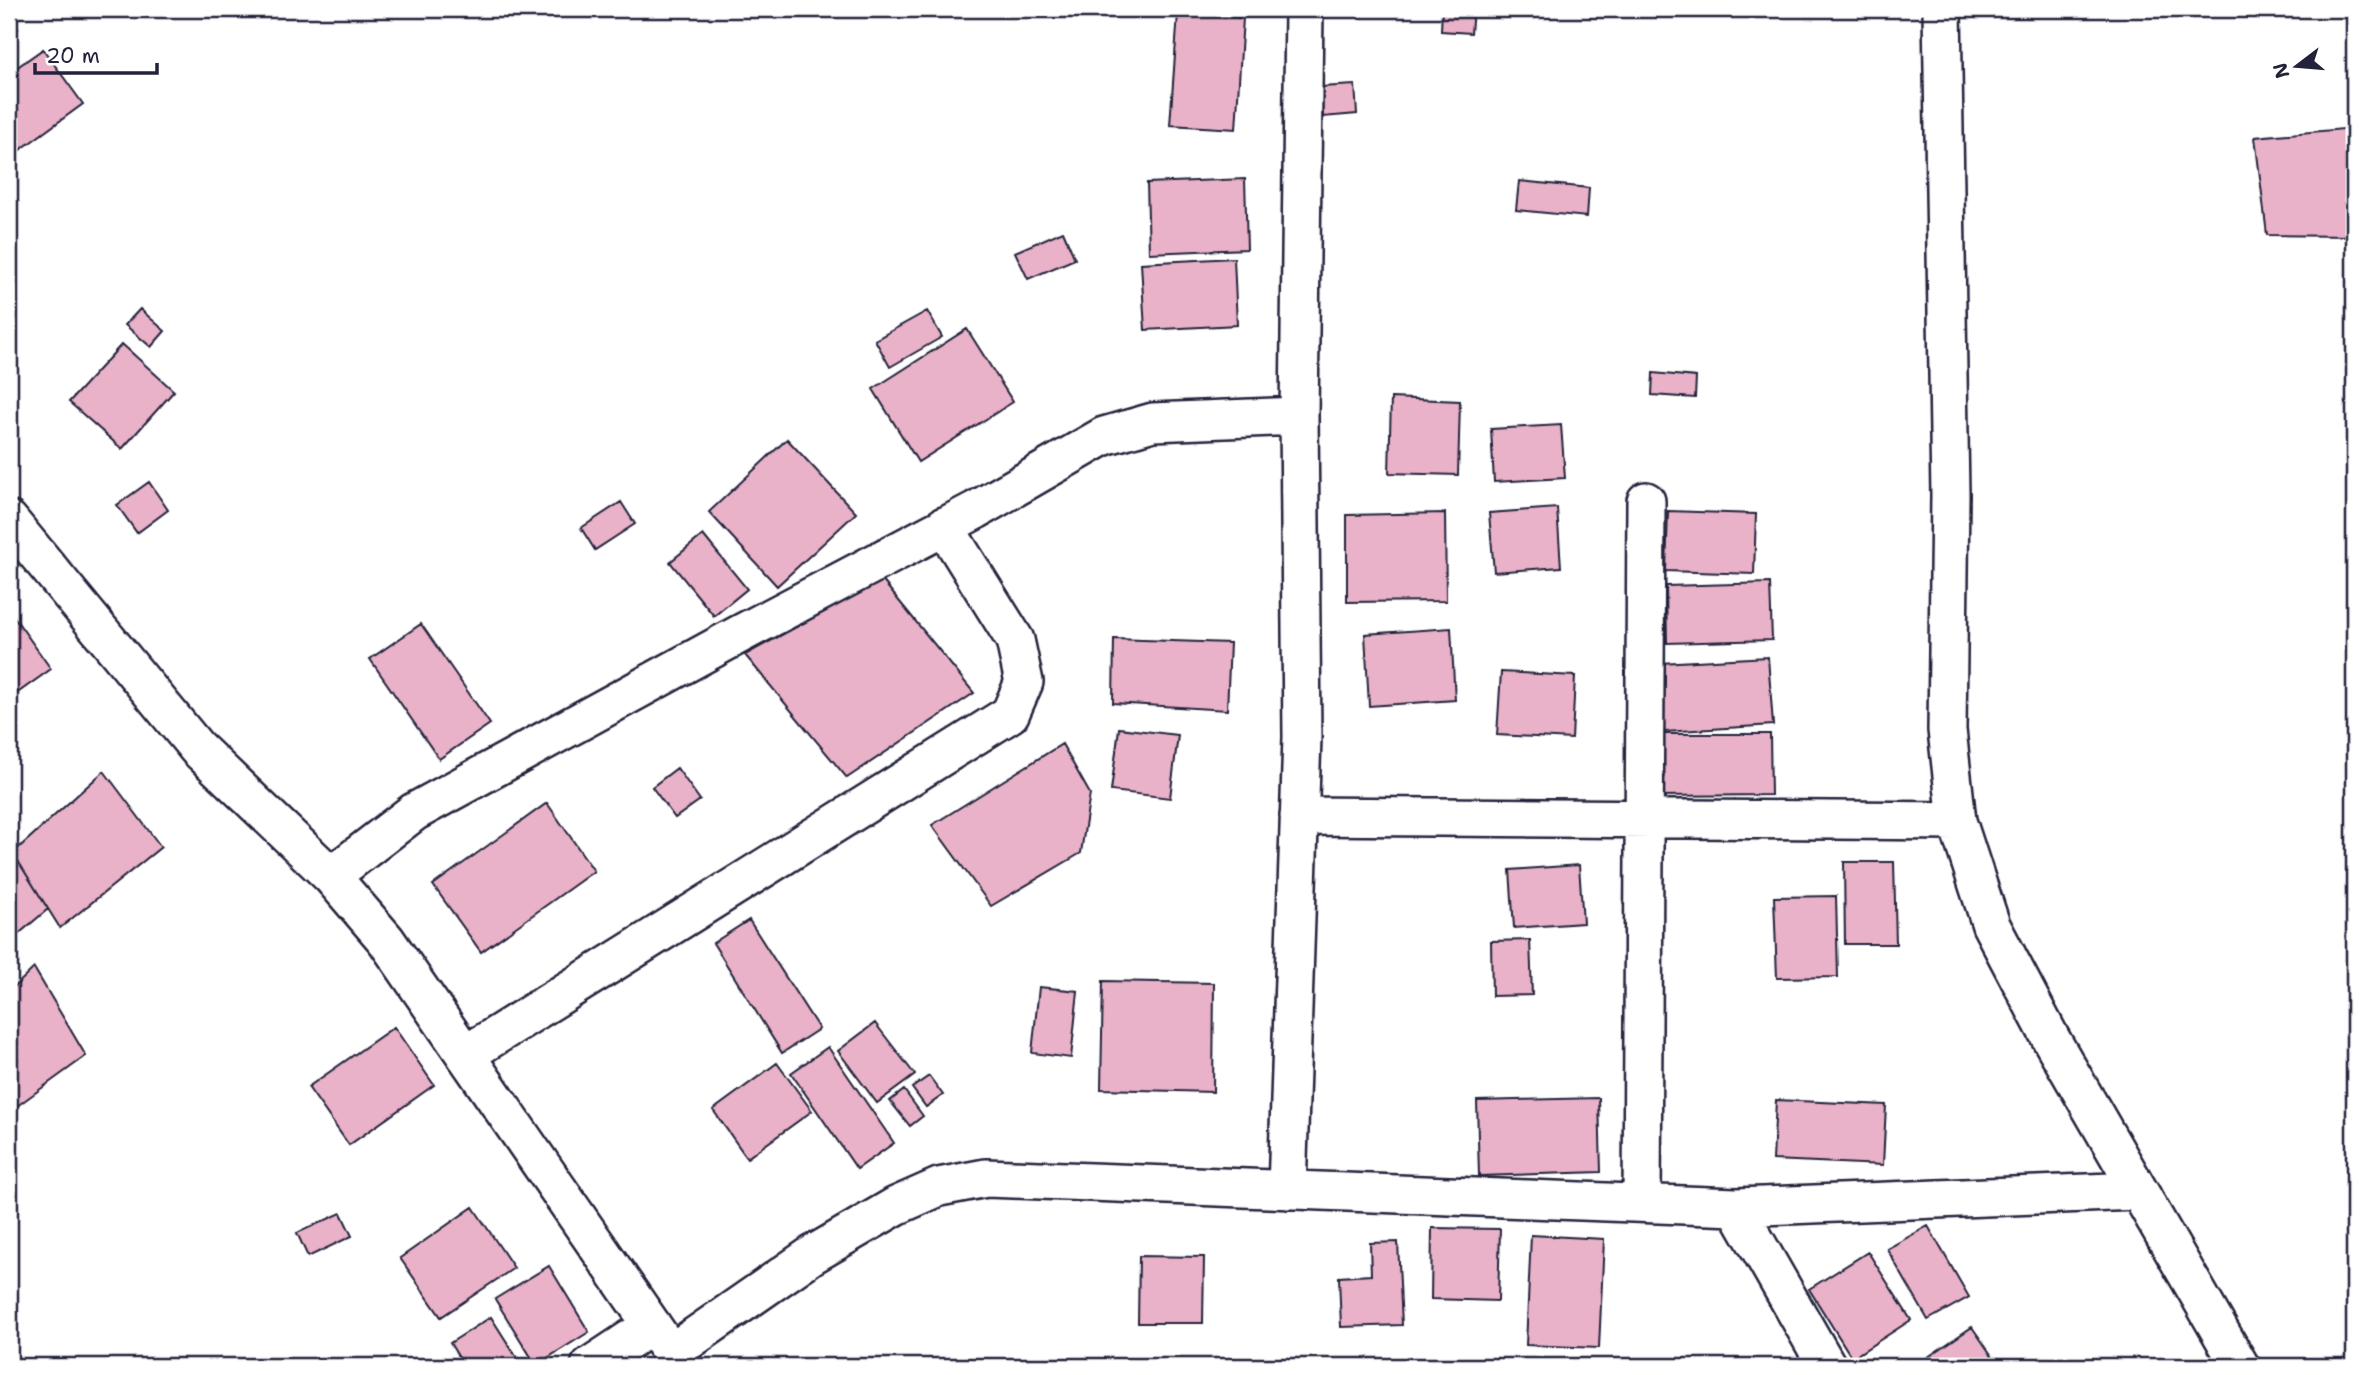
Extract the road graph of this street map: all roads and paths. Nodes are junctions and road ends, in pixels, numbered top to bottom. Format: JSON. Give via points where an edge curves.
{"nodes":[{"id":1,"x":1304,"y":9,"type":"edge"},
{"id":2,"x":1942,"y":9,"type":"edge"},
{"id":3,"x":1299,"y":416,"type":"junction"},
{"id":4,"x":1646,"y":501,"type":"dead end"},
{"id":5,"x":944,"y":526,"type":"junction"},
{"id":6,"x":13,"y":534,"type":"edge"},
{"id":7,"x":1299,"y":816,"type":"junction"},
{"id":8,"x":1643,"y":819,"type":"junction"},
{"id":9,"x":1957,"y":821,"type":"junction"},
{"id":10,"x":331,"y":876,"type":"junction"},
{"id":11,"x":465,"y":1055,"type":"junction"},
{"id":12,"x":1287,"y":1190,"type":"junction"},
{"id":13,"x":2137,"y":1191,"type":"junction"},
{"id":14,"x":1642,"y":1203,"type":"junction"},
{"id":15,"x":1736,"y":1206,"type":"junction"},
{"id":16,"x":668,"y":1348,"type":"edge"},
{"id":17,"x":590,"y":1366,"type":"edge"},
{"id":18,"x":1827,"y":1366,"type":"edge"},
{"id":19,"x":2240,"y":1366,"type":"edge"}],
"edges":[{"from":1,"to":3,"type":"street"},
{"from":2,"to":9,"type":"street","via":[[1950,495],[1947,730]]},
{"from":3,"to":5,"type":"street","via":[[1153,422],[1104,436]]},
{"from":3,"to":7,"type":"street"},
{"from":4,"to":8,"type":"street"},
{"from":5,"to":10,"type":"street","via":[[414,812]]},
{"from":5,"to":11,"type":"street","via":[[1015,640],[1024,682],[1010,714]]},
{"from":6,"to":10,"type":"street","via":[[197,748]]},
{"from":7,"to":8,"type":"street"},
{"from":7,"to":12,"type":"street"},
{"from":8,"to":9,"type":"street"},
{"from":8,"to":14,"type":"street"},
{"from":9,"to":13,"type":"street","via":[[1991,925]]},
{"from":10,"to":11,"type":"street","via":[[386,940]]},
{"from":11,"to":16,"type":"street"},
{"from":12,"to":14,"type":"street"},
{"from":12,"to":16,"type":"street","via":[[986,1178],[939,1187],[896,1206],[812,1255]]},
{"from":13,"to":15,"type":"street"},
{"from":13,"to":19,"type":"street"},
{"from":14,"to":15,"type":"street"},
{"from":15,"to":18,"type":"street"},
{"from":16,"to":17,"type":"street"}]}
